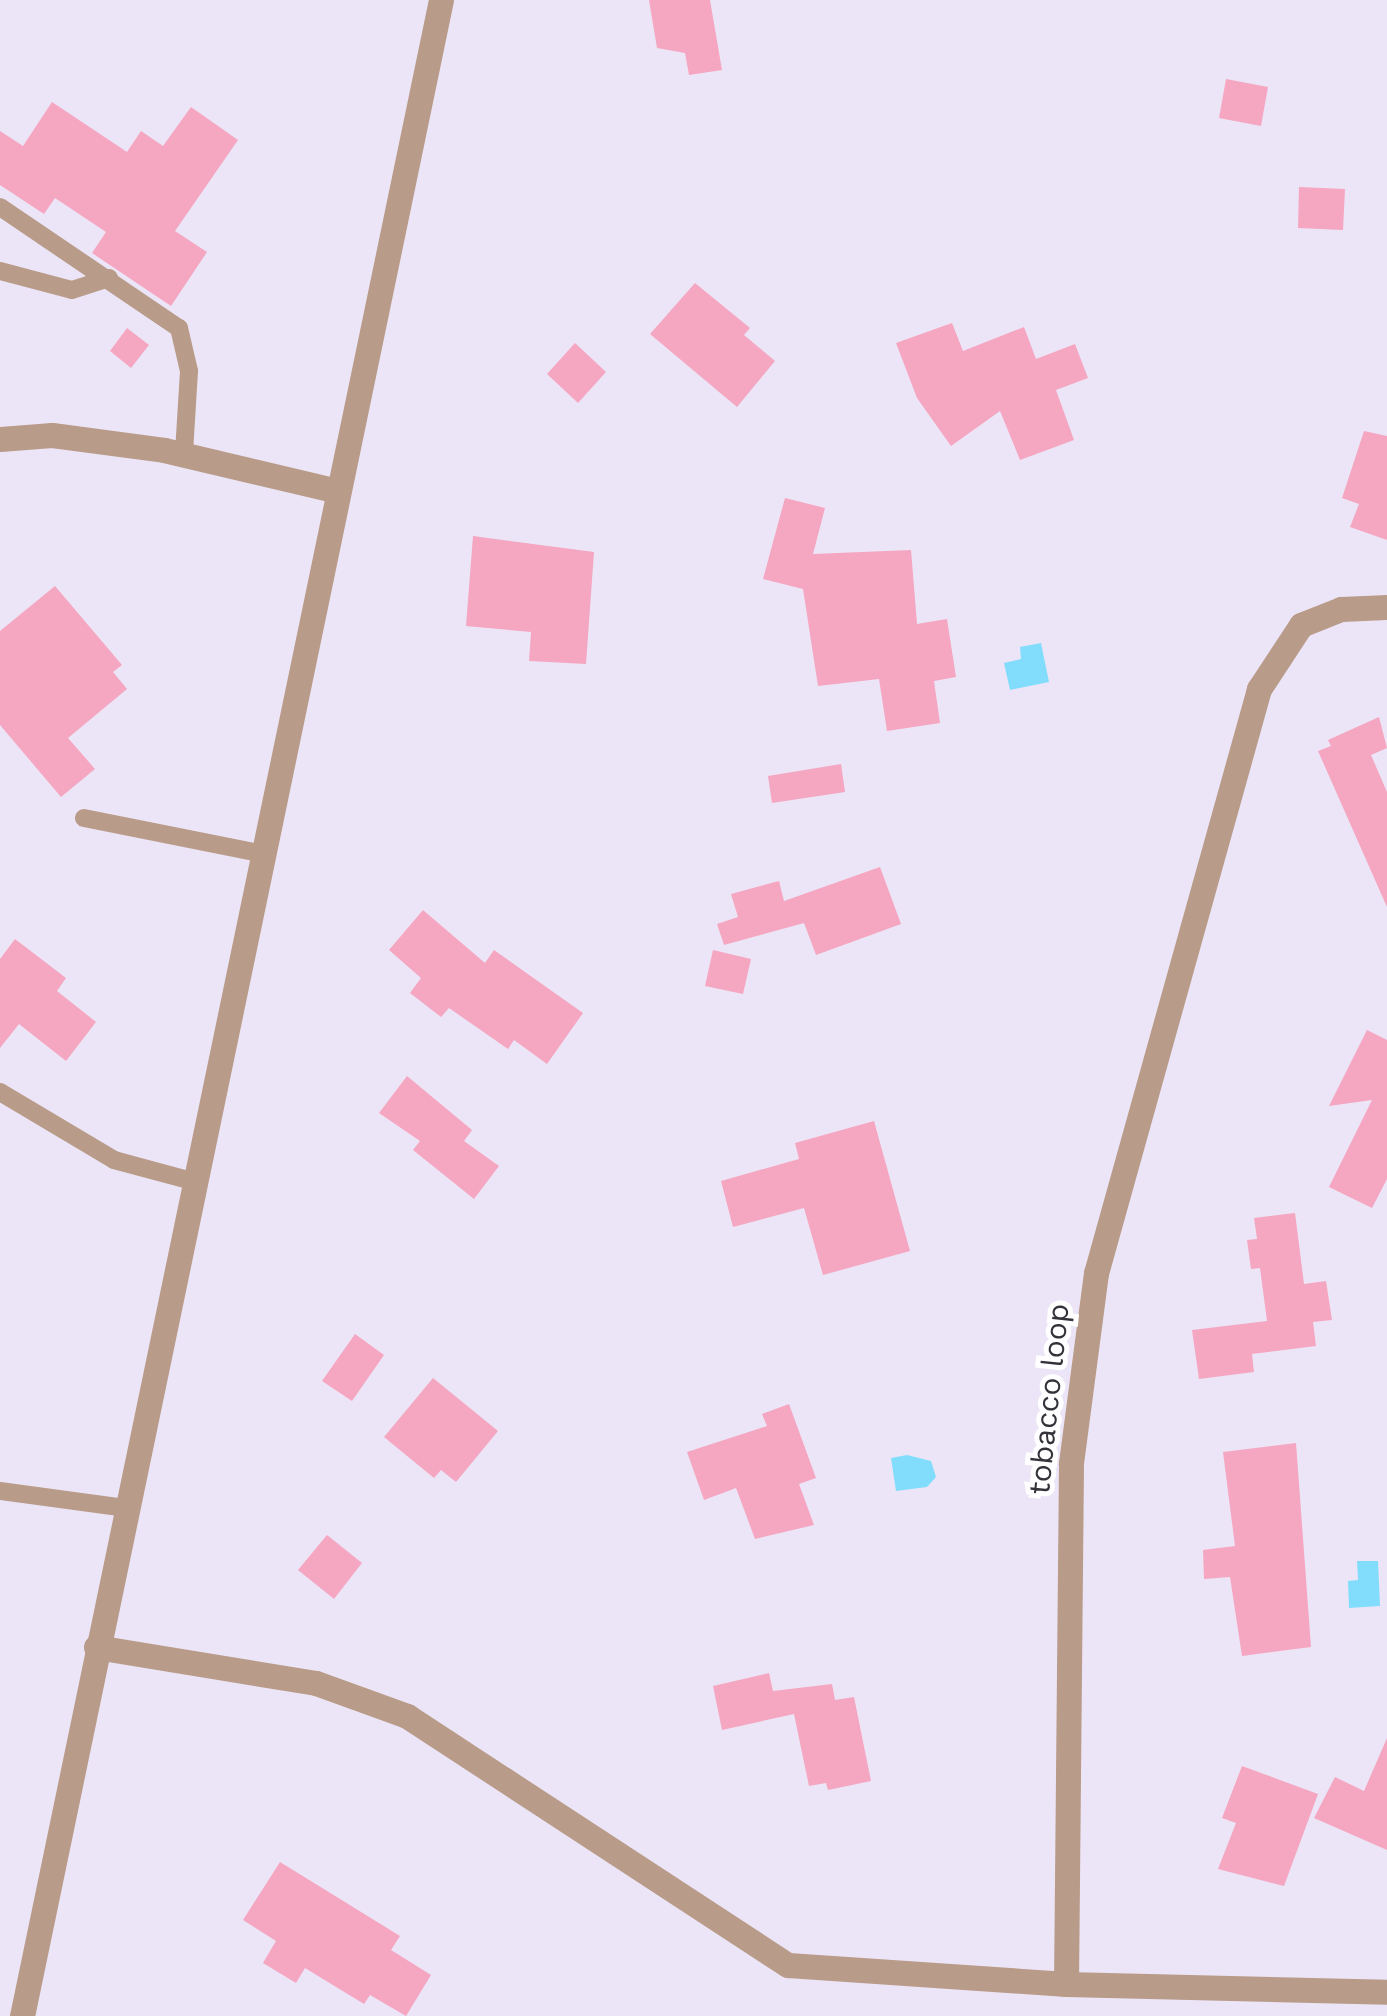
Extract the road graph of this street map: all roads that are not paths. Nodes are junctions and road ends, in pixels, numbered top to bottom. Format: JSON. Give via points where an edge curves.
{"nodes":[{"id":1,"x":440,"y":0,"type":"edge"},
{"id":2,"x":0,"y":207,"type":"edge"},
{"id":3,"x":0,"y":271,"type":"edge"},
{"id":4,"x":108,"y":278,"type":"junction"},
{"id":5,"x":0,"y":439,"type":"edge"},
{"id":6,"x":184,"y":453,"type":"junction"},
{"id":7,"x":338,"y":491,"type":"junction"},
{"id":8,"x":1387,"y":607,"type":"edge"},
{"id":9,"x":84,"y":818,"type":"dead end"},
{"id":10,"x":264,"y":854,"type":"junction"},
{"id":11,"x":0,"y":1092,"type":"edge"},
{"id":12,"x":199,"y":1183,"type":"junction"},
{"id":13,"x":0,"y":1491,"type":"edge"},
{"id":14,"x":125,"y":1508,"type":"junction"},
{"id":15,"x":96,"y":1647,"type":"junction"},
{"id":16,"x":1066,"y":1984,"type":"junction"},
{"id":17,"x":1387,"y":1992,"type":"edge"},
{"id":18,"x":22,"y":2016,"type":"edge"}],
"edges":[{"from":1,"to":7,"type":"street"},
{"from":2,"to":4,"type":"lane"},
{"from":3,"to":4,"type":"lane","via":[[72,290]]},
{"from":4,"to":6,"type":"lane","via":[[179,328],[188,371]]},
{"from":5,"to":6,"type":"street","via":[[52,435]]},
{"from":6,"to":7,"type":"street"},
{"from":7,"to":10,"type":"street"},
{"from":8,"to":16,"type":"street","name":"tobacco loop","via":[[1342,608],[1300,625],[1259,689],[1096,1273],[1071,1464]]},
{"from":9,"to":10,"type":"lane"},
{"from":10,"to":12,"type":"street"},
{"from":11,"to":12,"type":"lane","via":[[114,1160]]},
{"from":12,"to":14,"type":"street"},
{"from":13,"to":14,"type":"lane"},
{"from":14,"to":15,"type":"street"},
{"from":15,"to":16,"type":"street","via":[[316,1683],[407,1716],[788,1965]]},
{"from":15,"to":18,"type":"street"},
{"from":16,"to":17,"type":"street"}]}
